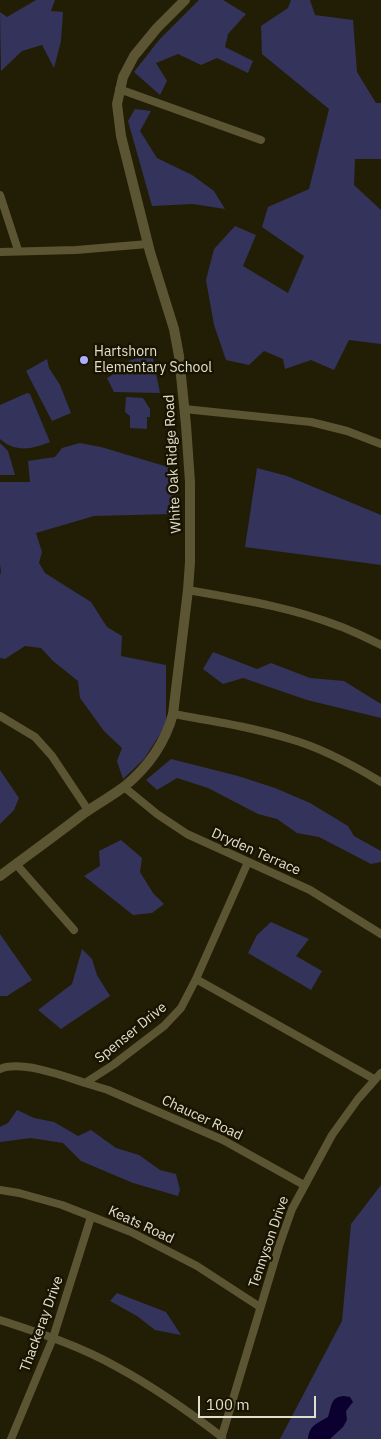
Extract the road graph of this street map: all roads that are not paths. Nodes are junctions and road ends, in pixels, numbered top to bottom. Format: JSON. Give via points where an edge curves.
{"nodes":[{"id":1,"x":185,"y":0,"type":"edge"},
{"id":2,"x":119,"y":88,"type":"junction"},
{"id":3,"x":261,"y":140,"type":"dead end"},
{"id":4,"x":0,"y":195,"type":"edge"},
{"id":5,"x":148,"y":244,"type":"junction"},
{"id":6,"x":18,"y":250,"type":"junction"},
{"id":7,"x":0,"y":252,"type":"edge"},
{"id":8,"x":184,"y":409,"type":"junction"},
{"id":9,"x":381,"y":444,"type":"edge"},
{"id":10,"x":188,"y":590,"type":"junction"},
{"id":11,"x":381,"y":645,"type":"edge"},
{"id":12,"x":173,"y":714,"type":"junction"},
{"id":13,"x":0,"y":716,"type":"edge"},
{"id":14,"x":381,"y":782,"type":"edge"},
{"id":15,"x":124,"y":787,"type":"junction"},
{"id":16,"x":88,"y":810,"type":"junction"},
{"id":17,"x":248,"y":862,"type":"junction"},
{"id":18,"x":16,"y":864,"type":"junction"},
{"id":19,"x":0,"y":876,"type":"edge"},
{"id":20,"x":74,"y":930,"type":"dead end"},
{"id":21,"x":381,"y":934,"type":"edge"},
{"id":22,"x":196,"y":979,"type":"junction"},
{"id":23,"x":0,"y":1069,"type":"edge"},
{"id":24,"x":381,"y":1073,"type":"edge"},
{"id":25,"x":374,"y":1079,"type":"junction"},
{"id":26,"x":85,"y":1083,"type":"junction"},
{"id":27,"x":304,"y":1185,"type":"junction"},
{"id":28,"x":0,"y":1190,"type":"edge"},
{"id":29,"x":91,"y":1216,"type":"junction"},
{"id":30,"x":260,"y":1308,"type":"junction"},
{"id":31,"x":0,"y":1320,"type":"edge"},
{"id":32,"x":53,"y":1338,"type":"junction"},
{"id":33,"x":221,"y":1438,"type":"edge"},
{"id":34,"x":11,"y":1439,"type":"edge"}],
"edges":[{"from":1,"to":2,"type":"street","name":"White Oak Ridge Road","via":[[134,56]]},
{"from":2,"to":3,"type":"street"},
{"from":2,"to":5,"type":"street","name":"White Oak Ridge Road","via":[[117,104],[121,136]]},
{"from":4,"to":6,"type":"street"},
{"from":5,"to":6,"type":"street","via":[[76,250]]},
{"from":5,"to":8,"type":"street","name":"White Oak Ridge Road","via":[[174,329]]},
{"from":6,"to":7,"type":"street"},
{"from":8,"to":9,"type":"street","via":[[311,422]]},
{"from":8,"to":10,"type":"street","name":"White Oak Ridge Road","via":[[191,516]]},
{"from":10,"to":11,"type":"street","via":[[305,615]]},
{"from":10,"to":12,"type":"street","name":"White Oak Ridge Road"},
{"from":12,"to":14,"type":"street","via":[[292,739]]},
{"from":12,"to":15,"type":"street","name":"White Oak Ridge Road","via":[[154,756]]},
{"from":13,"to":16,"type":"street","via":[[35,737],[52,756]]},
{"from":15,"to":16,"type":"street","name":"White Oak Ridge Road"},
{"from":15,"to":17,"type":"street","name":"Dryden Terrace","via":[[172,824]]},
{"from":16,"to":18,"type":"street","name":"White Oak Ridge Road"},
{"from":17,"to":21,"type":"street","name":"Dryden Terrace","via":[[310,890]]},
{"from":17,"to":22,"type":"street","name":"Spenser Drive"},
{"from":18,"to":19,"type":"street","name":"White Oak Ridge Road"},
{"from":18,"to":20,"type":"street"},
{"from":22,"to":25,"type":"street"},
{"from":22,"to":26,"type":"street","name":"Spenser Drive","via":[[181,1008],[164,1026]]},
{"from":23,"to":26,"type":"street","via":[[18,1066]]},
{"from":24,"to":25,"type":"street","name":"Tennyson Drive"},
{"from":25,"to":27,"type":"street","name":"Tennyson Drive","via":[[332,1134]]},
{"from":26,"to":27,"type":"street","name":"Chaucer Road","via":[[223,1140]]},
{"from":27,"to":30,"type":"street","name":"Tennyson Drive","via":[[292,1209]]},
{"from":28,"to":29,"type":"street","name":"Keats Road","via":[[62,1205]]},
{"from":29,"to":30,"type":"street","name":"Keats Road","via":[[131,1232],[197,1266]]},
{"from":29,"to":32,"type":"street","name":"Thackeray Drive"},
{"from":30,"to":33,"type":"street","name":"Tennyson Drive"},
{"from":31,"to":32,"type":"street"},
{"from":32,"to":33,"type":"street","via":[[116,1366],[170,1398]]},
{"from":32,"to":34,"type":"street","name":"Thackeray Drive"}]}
